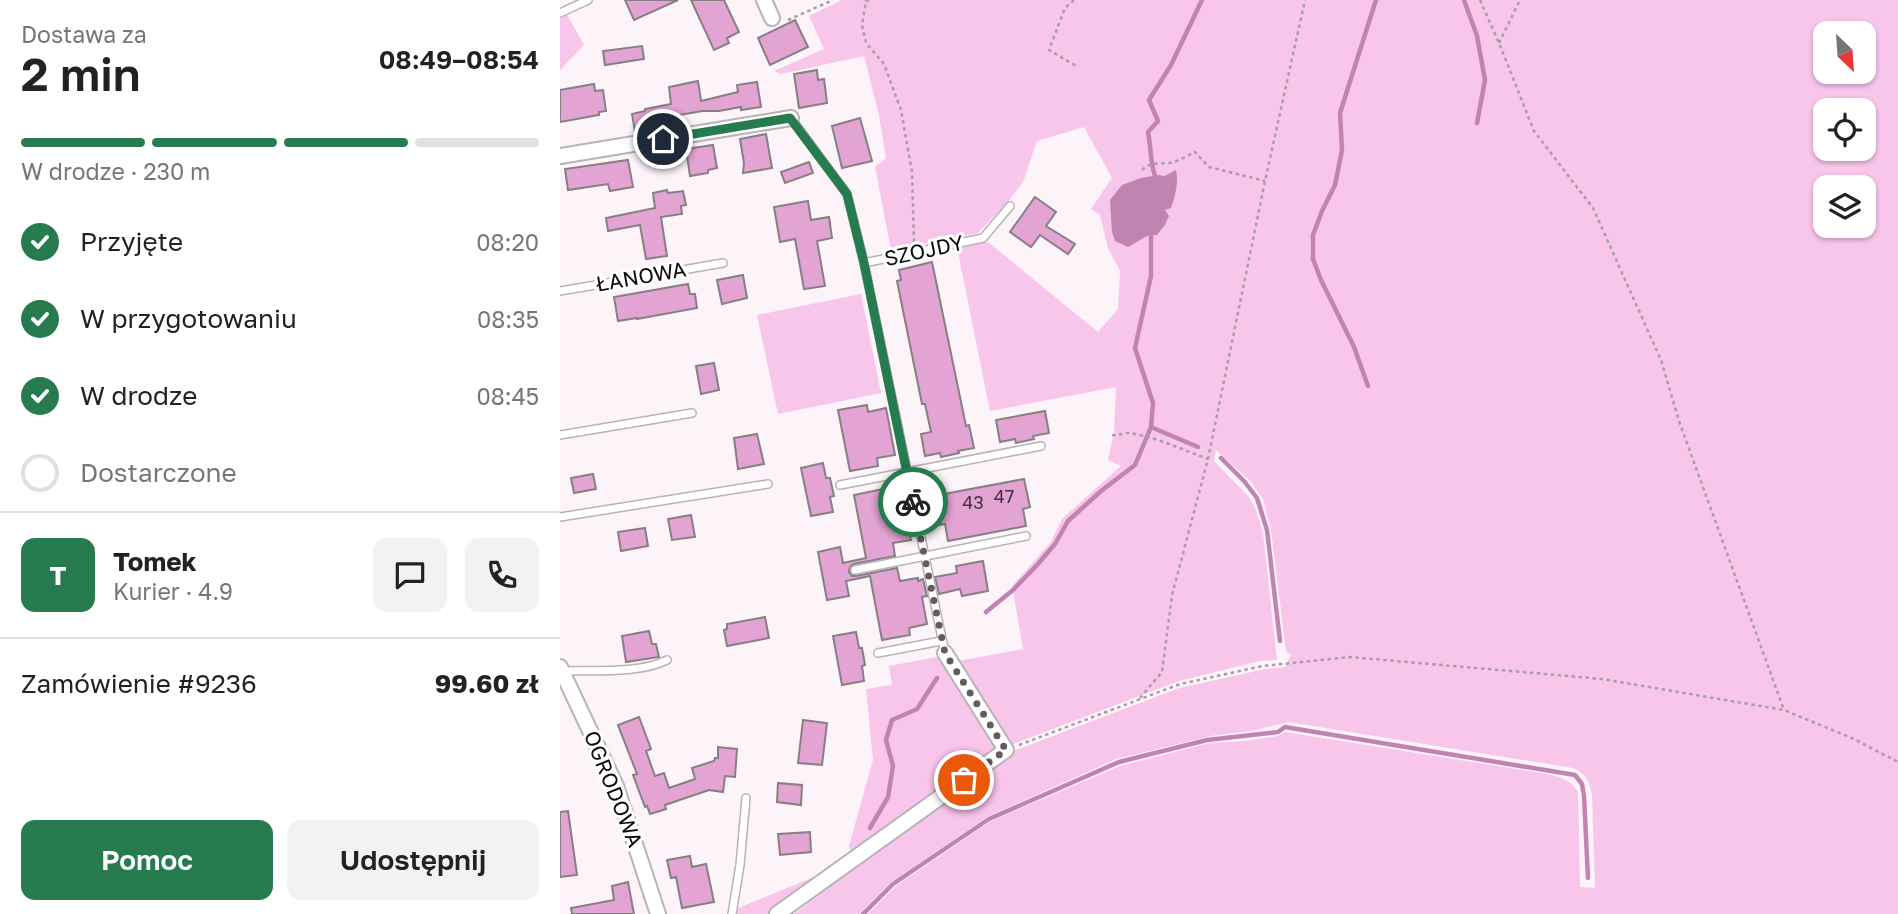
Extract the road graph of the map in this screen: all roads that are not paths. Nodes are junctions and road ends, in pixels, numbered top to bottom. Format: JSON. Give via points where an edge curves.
{"nodes":[{"id":1,"x":587,"y":0,"type":"edge"},
{"id":2,"x":764,"y":0,"type":"edge"},
{"id":3,"x":560,"y":13,"type":"edge"},
{"id":4,"x":772,"y":18,"type":"road end"},
{"id":5,"x":790,"y":118,"type":"joint"},
{"id":6,"x":560,"y":156,"type":"edge"},
{"id":7,"x":1010,"y":206,"type":"dead end"},
{"id":8,"x":864,"y":263,"type":"junction"},
{"id":9,"x":723,"y":264,"type":"dead end"},
{"id":10,"x":560,"y":291,"type":"edge"},
{"id":11,"x":692,"y":413,"type":"dead end"},
{"id":12,"x":560,"y":435,"type":"edge"},
{"id":13,"x":1041,"y":446,"type":"dead end"},
{"id":14,"x":907,"y":473,"type":"junction"},
{"id":15,"x":768,"y":484,"type":"dead end"},
{"id":16,"x":840,"y":485,"type":"dead end"},
{"id":17,"x":560,"y":517,"type":"edge"},
{"id":18,"x":1026,"y":536,"type":"dead end"},
{"id":19,"x":924,"y":557,"type":"junction"},
{"id":20,"x":855,"y":570,"type":"dead end"},
{"id":21,"x":943,"y":647,"type":"junction"},
{"id":22,"x":878,"y":653,"type":"dead end"},
{"id":23,"x":667,"y":660,"type":"dead end"},
{"id":24,"x":561,"y":669,"type":"edge"},
{"id":25,"x":746,"y":798,"type":"dead end"},
{"id":26,"x":659,"y":914,"type":"edge"},
{"id":27,"x":732,"y":914,"type":"edge"},
{"id":28,"x":777,"y":914,"type":"edge"}],
"edges":[{"from":1,"to":3,"type":"lane"},
{"from":2,"to":4,"type":"street"},
{"from":5,"to":6,"type":"street","name":"SZOJDY"},
{"from":5,"to":8,"type":"lane","name":"SZOJDY","via":[[847,194]]},
{"from":7,"to":8,"type":"lane","name":"SZOJDY","via":[[983,238]]},
{"from":8,"to":14,"type":"lane","name":"SZOJDY"},
{"from":9,"to":10,"type":"lane","name":"ŁANOWA"},
{"from":11,"to":12,"type":"lane"},
{"from":13,"to":14,"type":"lane"},
{"from":14,"to":16,"type":"lane"},
{"from":14,"to":19,"type":"lane","name":"SZOJDY"},
{"from":15,"to":17,"type":"lane"},
{"from":18,"to":19,"type":"lane"},
{"from":19,"to":20,"type":"lane"},
{"from":19,"to":21,"type":"lane","name":"SZOJDY"},
{"from":21,"to":22,"type":"lane"},
{"from":21,"to":28,"type":"street","via":[[1006,750]]},
{"from":23,"to":24,"type":"lane","via":[[638,669]]},
{"from":24,"to":26,"type":"street","name":"OGRODOWA","via":[[616,786]]},
{"from":25,"to":27,"type":"lane"}]}
